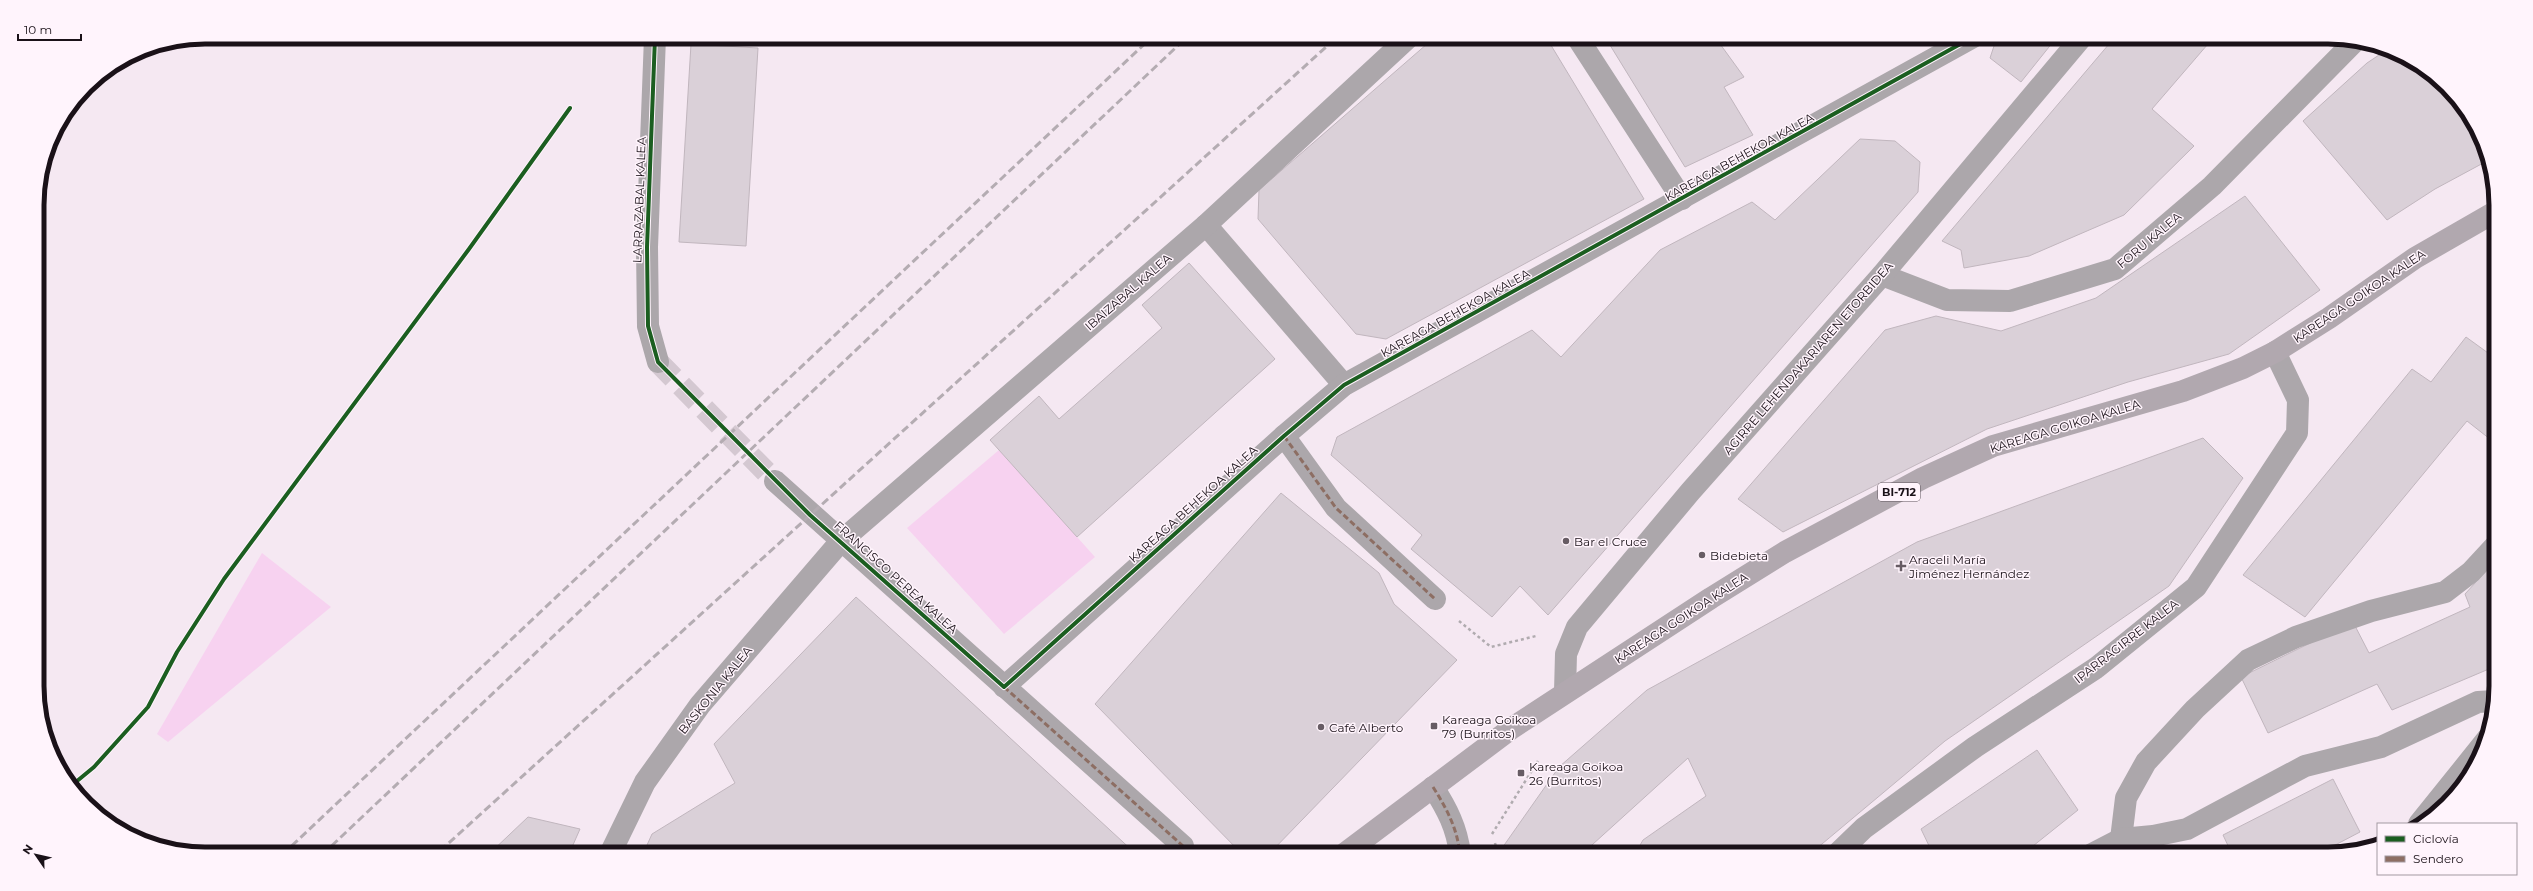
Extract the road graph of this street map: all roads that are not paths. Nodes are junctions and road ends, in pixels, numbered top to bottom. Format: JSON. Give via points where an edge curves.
{"nodes":[{"id":1,"x":655,"y":44,"type":"edge"},
{"id":2,"x":1401,"y":44,"type":"edge"},
{"id":3,"x":1582,"y":44,"type":"edge"},
{"id":4,"x":1960,"y":44,"type":"edge"},
{"id":5,"x":2076,"y":44,"type":"edge"},
{"id":6,"x":2352,"y":46,"type":"edge"},
{"id":7,"x":1682,"y":199,"type":"junction"},
{"id":8,"x":2489,"y":215,"type":"edge"},
{"id":9,"x":1206,"y":225,"type":"junction"},
{"id":10,"x":1882,"y":276,"type":"junction"},
{"id":11,"x":2275,"y":352,"type":"junction"},
{"id":12,"x":658,"y":362,"type":"tunnel mouth"},
{"id":13,"x":1344,"y":385,"type":"junction"},
{"id":14,"x":1284,"y":436,"type":"junction"},
{"id":15,"x":775,"y":482,"type":"tunnel mouth"},
{"id":16,"x":841,"y":541,"type":"junction"},
{"id":17,"x":2489,"y":553,"type":"edge"},
{"id":18,"x":1435,"y":599,"type":"dead end"},
{"id":19,"x":1004,"y":687,"type":"junction"},
{"id":20,"x":1565,"y":692,"type":"junction"},
{"id":21,"x":2489,"y":701,"type":"edge"},
{"id":22,"x":2470,"y":760,"type":"edge"},
{"id":23,"x":1433,"y":787,"type":"junction"},
{"id":24,"x":2432,"y":809,"type":"edge"},
{"id":25,"x":2121,"y":839,"type":"junction"},
{"id":26,"x":1183,"y":846,"type":"dead end"},
{"id":27,"x":613,"y":847,"type":"edge"},
{"id":28,"x":1353,"y":847,"type":"edge"},
{"id":29,"x":1459,"y":847,"type":"edge"},
{"id":30,"x":1844,"y":847,"type":"edge"},
{"id":31,"x":2106,"y":847,"type":"edge"}],
"edges":[{"from":1,"to":12,"type":"street","name":"LARRAZABAL KALEA","via":[[647,247],[648,326]]},
{"from":2,"to":9,"type":"street","name":"IBAIZABAL KALEA"},
{"from":3,"to":7,"type":"street"},
{"from":4,"to":7,"type":"street","name":"KAREAGA BEHEKOA KALEA"},
{"from":5,"to":10,"type":"street","name":"AGIRRE LEHENDAKARIAREN ETORBIDEA"},
{"from":6,"to":10,"type":"street","name":"FORU KALEA","via":[[2212,186],[2115,269],[2010,301],[1947,300]]},
{"from":7,"to":13,"type":"street","name":"KAREAGA BEHEKOA KALEA"},
{"from":8,"to":11,"type":"main road","name":"KAREAGA GOIKOA KALEA","number":"BI-712","via":[[2415,258]]},
{"from":9,"to":13,"type":"street"},
{"from":9,"to":16,"type":"street","name":"IBAIZABAL KALEA"},
{"from":10,"to":20,"type":"street","name":"AGIRRE LEHENDAKARIAREN ETORBIDEA","via":[[1690,492],[1577,627],[1566,654]]},
{"from":11,"to":20,"type":"main road","name":"KAREAGA GOIKOA KALEA","number":"BI-712","via":[[2183,392],[1993,446],[1923,478],[1785,552]]},
{"from":11,"to":30,"type":"street","name":"IPARRAGIRRE KALEA","via":[[2298,400],[2298,433],[2196,587],[2096,668],[1975,747],[1864,828]]},
{"from":13,"to":14,"type":"street","name":"KAREAGA BEHEKOA KALEA"},
{"from":14,"to":18,"type":"street","via":[[1336,508]]},
{"from":14,"to":19,"type":"street","name":"KAREAGA BEHEKOA KALEA"},
{"from":15,"to":16,"type":"street","name":"FRANCISCO PEREA KALEA"},
{"from":16,"to":19,"type":"street","name":"FRANCISCO PEREA KALEA"},
{"from":16,"to":27,"type":"street","name":"BASKONIA KALEA","via":[[700,705],[645,782]]},
{"from":17,"to":25,"type":"street","via":[[2471,572],[2445,592],[2371,611],[2296,637],[2248,660],[2195,710],[2146,762],[2126,798]]},
{"from":19,"to":26,"type":"street","name":"FRANCISCO PEREA KALEA"},
{"from":20,"to":23,"type":"main road","name":"KAREAGA GOIKOA KALEA","number":"BI-712"},
{"from":21,"to":25,"type":"street","via":[[2478,702],[2381,747],[2305,766],[2187,829]]},
{"from":22,"to":24,"type":"street"},
{"from":23,"to":28,"type":"main road","name":"KAREAGA GOIKOA KALEA","number":"BI-712"},
{"from":23,"to":29,"type":"street","via":[[1446,807],[1458,834]]},
{"from":25,"to":31,"type":"street"}]}
